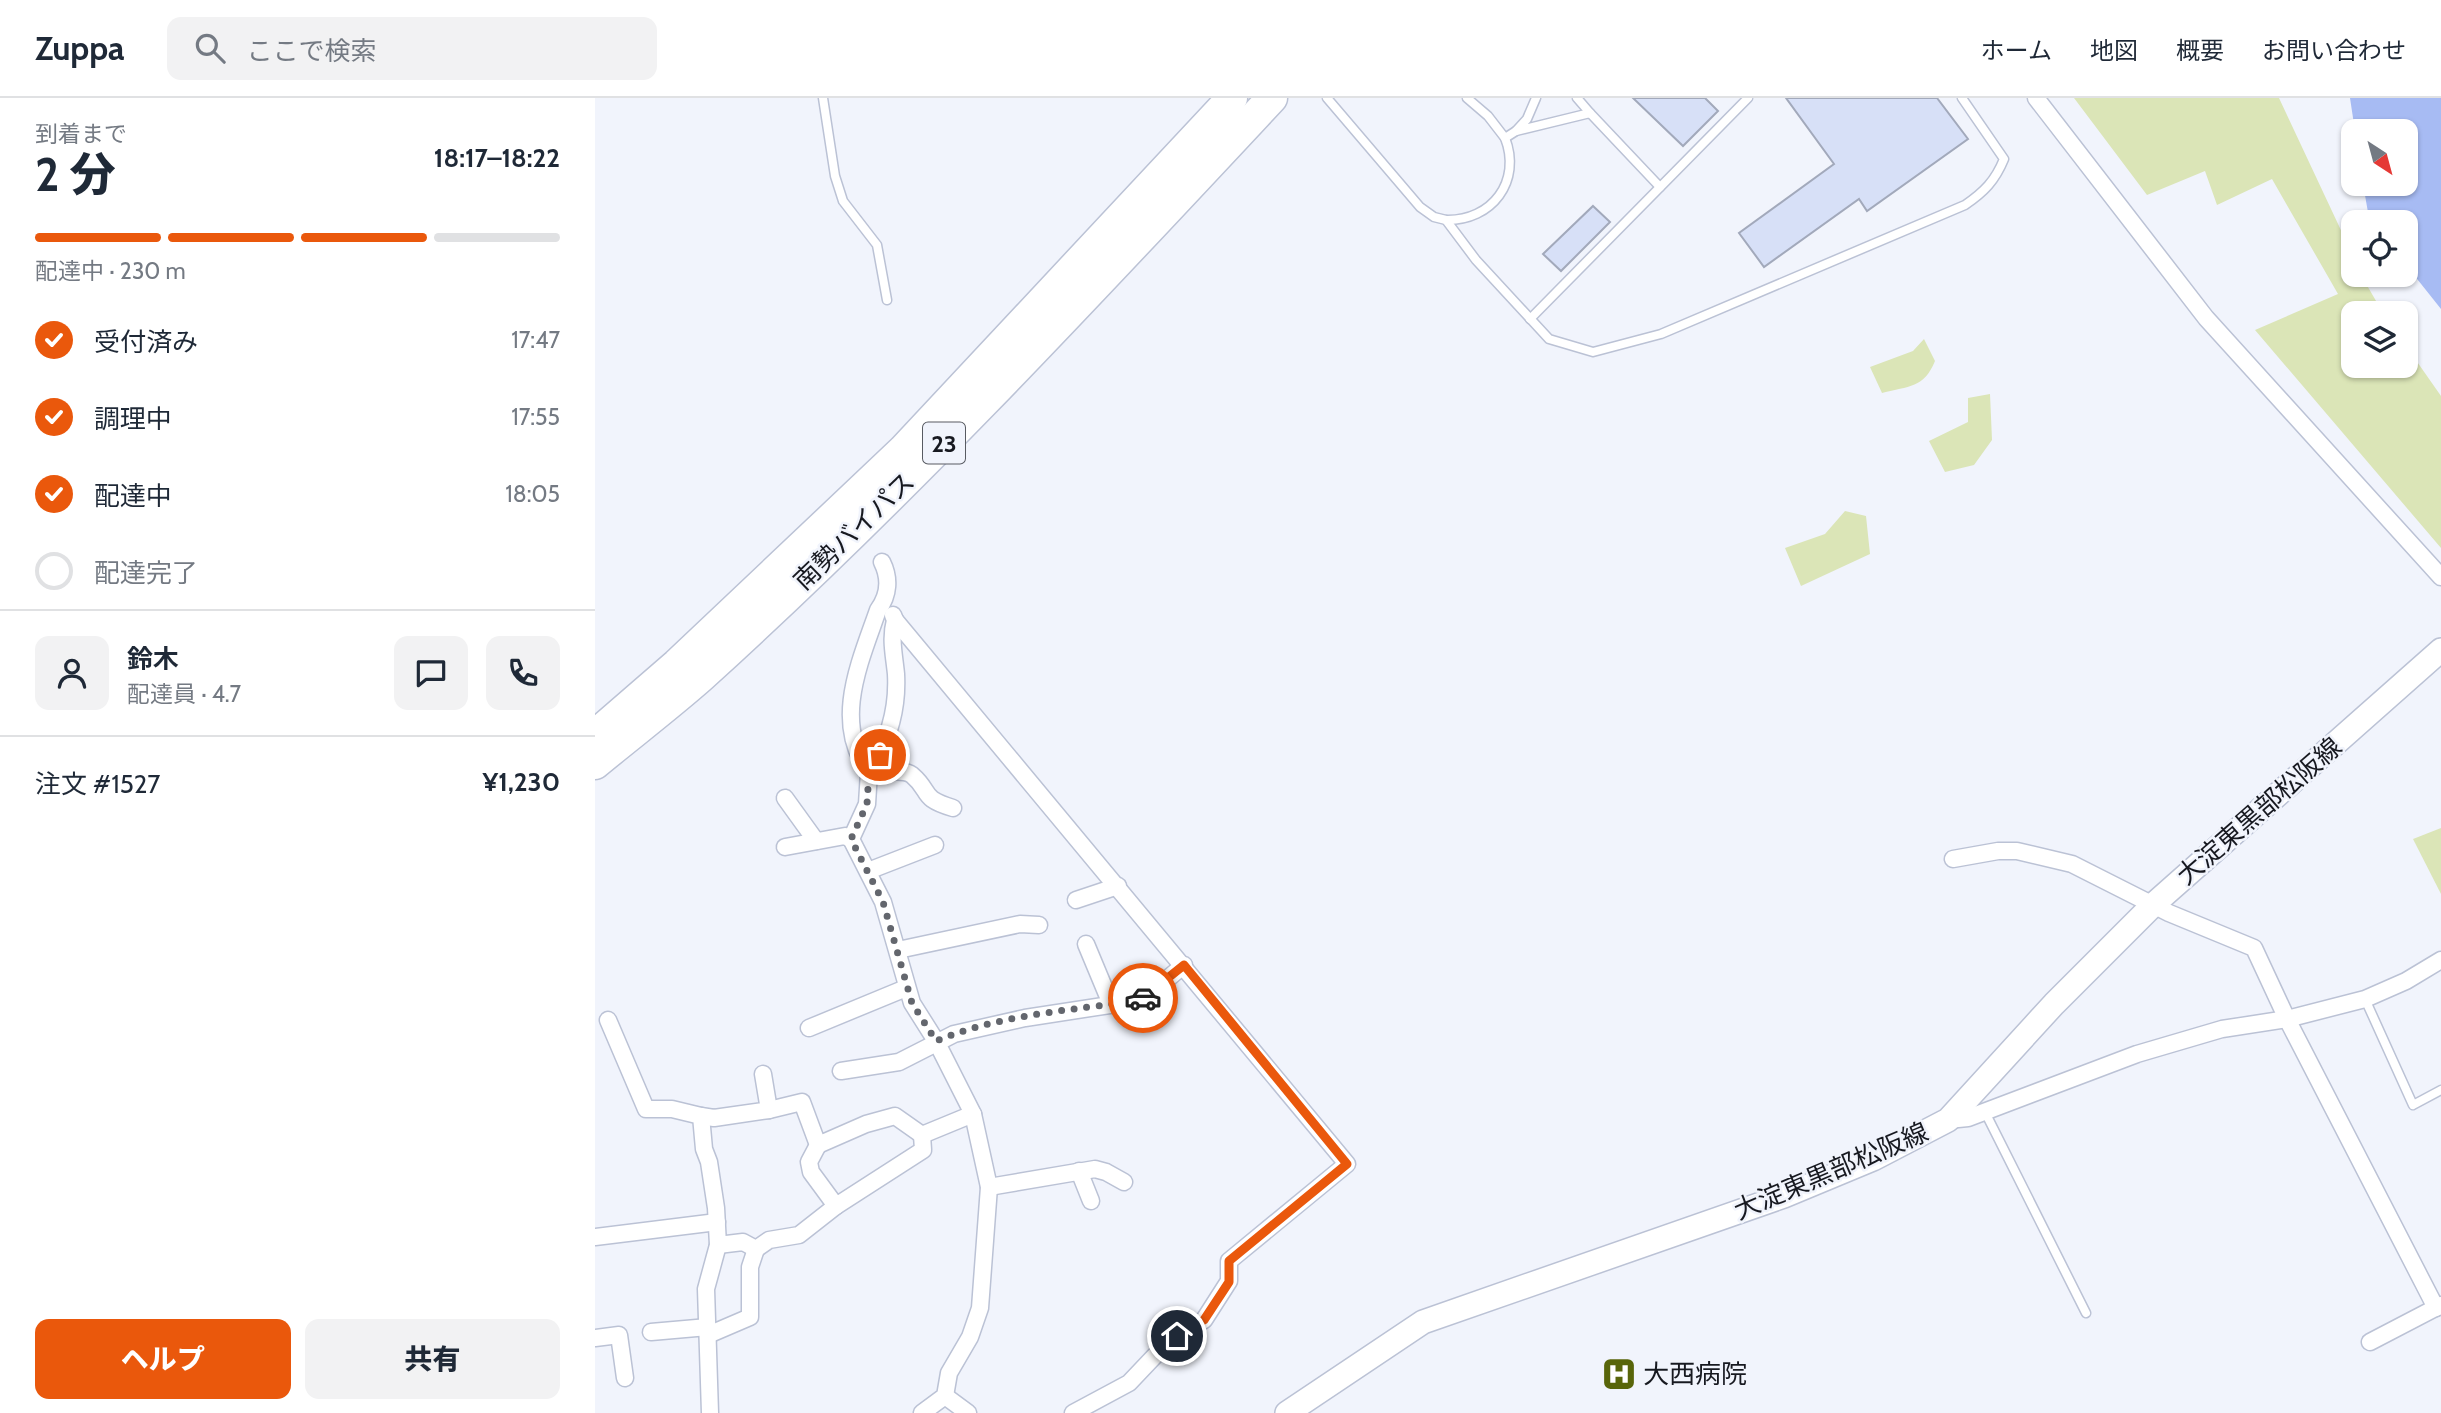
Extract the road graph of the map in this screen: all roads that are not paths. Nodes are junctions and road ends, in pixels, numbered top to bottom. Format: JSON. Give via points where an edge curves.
{"nodes":[{"id":1,"x":823,"y":98,"type":"edge"},
{"id":2,"x":1232,"y":98,"type":"edge"},
{"id":3,"x":1272,"y":98,"type":"edge"},
{"id":4,"x":1327,"y":98,"type":"edge"},
{"id":5,"x":1467,"y":98,"type":"edge"},
{"id":6,"x":1536,"y":98,"type":"edge"},
{"id":7,"x":1577,"y":98,"type":"edge"},
{"id":8,"x":1748,"y":98,"type":"edge"},
{"id":9,"x":1962,"y":98,"type":"edge"},
{"id":10,"x":2036,"y":98,"type":"edge"},
{"id":11,"x":1590,"y":113,"type":"junction"},
{"id":12,"x":1516,"y":131,"type":"junction"},
{"id":13,"x":1505,"y":138,"type":"junction"},
{"id":14,"x":1660,"y":187,"type":"junction"},
{"id":15,"x":1446,"y":220,"type":"junction"},
{"id":16,"x":887,"y":300,"type":"dead end"},
{"id":17,"x":1530,"y":319,"type":"junction"},
{"id":18,"x":881,"y":562,"type":"dead end"},
{"id":19,"x":2441,"y":577,"type":"edge"},
{"id":20,"x":885,"y":600,"type":"junction"},
{"id":21,"x":895,"y":620,"type":"junction"},
{"id":22,"x":2441,"y":650,"type":"edge"},
{"id":23,"x":595,"y":734,"type":"edge"},
{"id":24,"x":595,"y":764,"type":"edge"},
{"id":25,"x":869,"y":772,"type":"junction"},
{"id":26,"x":785,"y":798,"type":"dead end"},
{"id":27,"x":953,"y":808,"type":"dead end"},
{"id":28,"x":851,"y":839,"type":"junction"},
{"id":29,"x":816,"y":841,"type":"junction"},
{"id":30,"x":935,"y":845,"type":"dead end"},
{"id":31,"x":785,"y":847,"type":"dead end"},
{"id":32,"x":1952,"y":859,"type":"dead end"},
{"id":33,"x":868,"y":871,"type":"junction"},
{"id":34,"x":1118,"y":886,"type":"junction"},
{"id":35,"x":1076,"y":900,"type":"dead end"},
{"id":36,"x":2154,"y":904,"type":"junction"},
{"id":37,"x":1039,"y":925,"type":"dead end"},
{"id":38,"x":1086,"y":944,"type":"dead end"},
{"id":39,"x":898,"y":950,"type":"junction"},
{"id":40,"x":1184,"y":965,"type":"junction"},
{"id":41,"x":2437,"y":965,"type":"edge"},
{"id":42,"x":906,"y":988,"type":"junction"},
{"id":43,"x":2365,"y":999,"type":"junction"},
{"id":44,"x":1111,"y":1004,"type":"junction"},
{"id":45,"x":2287,"y":1019,"type":"junction"},
{"id":46,"x":608,"y":1020,"type":"dead end"},
{"id":47,"x":809,"y":1028,"type":"dead end"},
{"id":48,"x":936,"y":1041,"type":"junction"},
{"id":49,"x":841,"y":1071,"type":"dead end"},
{"id":50,"x":763,"y":1074,"type":"dead end"},
{"id":51,"x":2441,"y":1090,"type":"edge"},
{"id":52,"x":769,"y":1110,"type":"junction"},
{"id":53,"x":1986,"y":1112,"type":"junction"},
{"id":54,"x":973,"y":1114,"type":"junction"},
{"id":55,"x":701,"y":1116,"type":"junction"},
{"id":56,"x":1948,"y":1120,"type":"junction"},
{"id":57,"x":922,"y":1135,"type":"junction"},
{"id":58,"x":818,"y":1145,"type":"junction"},
{"id":59,"x":1079,"y":1171,"type":"junction"},
{"id":60,"x":1124,"y":1182,"type":"dead end"},
{"id":61,"x":989,"y":1187,"type":"junction"},
{"id":62,"x":1091,"y":1201,"type":"dead end"},
{"id":63,"x":836,"y":1206,"type":"junction"},
{"id":64,"x":717,"y":1222,"type":"junction"},
{"id":65,"x":595,"y":1237,"type":"edge"},
{"id":66,"x":718,"y":1245,"type":"junction"},
{"id":67,"x":756,"y":1249,"type":"junction"},
{"id":68,"x":2439,"y":1307,"type":"edge"},
{"id":69,"x":2086,"y":1313,"type":"dead end"},
{"id":70,"x":708,"y":1331,"type":"junction"},
{"id":71,"x":651,"y":1332,"type":"dead end"},
{"id":72,"x":595,"y":1338,"type":"edge"},
{"id":73,"x":2370,"y":1342,"type":"dead end"},
{"id":74,"x":625,"y":1378,"type":"dead end"},
{"id":75,"x":945,"y":1396,"type":"junction"},
{"id":76,"x":710,"y":1413,"type":"edge"},
{"id":77,"x":922,"y":1413,"type":"edge"},
{"id":78,"x":968,"y":1413,"type":"edge"},
{"id":79,"x":1073,"y":1413,"type":"edge"},
{"id":80,"x":1287,"y":1413,"type":"edge"}],
"edges":[{"from":1,"to":16,"type":"lane","via":[[835,176],[843,201],[877,245]]},
{"from":2,"to":23,"type":"highway","name":"南勢バイパス","number":"23","via":[[904,450],[677,664]]},
{"from":3,"to":24,"type":"highway","name":"南勢バイパス","number":"23","via":[[920,468],[700,677]]},
{"from":4,"to":15,"type":"lane","via":[[1420,206]]},
{"from":5,"to":13,"type":"lane"},
{"from":6,"to":12,"type":"lane"},
{"from":7,"to":11,"type":"lane"},
{"from":8,"to":14,"type":"lane"},
{"from":9,"to":17,"type":"lane","via":[[2004,159],[1986,191],[1965,205],[1661,334],[1593,352],[1549,339]]},
{"from":10,"to":19,"type":"street","via":[[2206,318]]},
{"from":11,"to":12,"type":"lane"},
{"from":11,"to":14,"type":"lane"},
{"from":12,"to":13,"type":"lane"},
{"from":13,"to":15,"type":"lane","via":[[1511,163],[1500,196],[1474,217]]},
{"from":14,"to":17,"type":"lane"},
{"from":15,"to":17,"type":"lane"},
{"from":18,"to":20,"type":"street","via":[[888,575]]},
{"from":20,"to":21,"type":"street"},
{"from":20,"to":25,"type":"street","via":[[851,689],[853,738]]},
{"from":21,"to":25,"type":"street","via":[[890,638],[896,674],[895,719]]},
{"from":21,"to":34,"type":"street"},
{"from":22,"to":36,"type":"main road","name":"大淀東黒部松阪線"},
{"from":25,"to":27,"type":"street","via":[[911,775],[929,800]]},
{"from":25,"to":28,"type":"street","via":[[867,804]]},
{"from":26,"to":29,"type":"street"},
{"from":28,"to":29,"type":"street"},
{"from":28,"to":33,"type":"street"},
{"from":29,"to":31,"type":"street"},
{"from":30,"to":33,"type":"street"},
{"from":32,"to":36,"type":"street","via":[[2017,851],[2072,864]]},
{"from":33,"to":39,"type":"street"},
{"from":34,"to":35,"type":"street"},
{"from":34,"to":40,"type":"street"},
{"from":36,"to":45,"type":"street","via":[[2255,948]]},
{"from":36,"to":56,"type":"main road","name":"大淀東黒部松阪線"},
{"from":37,"to":39,"type":"street","via":[[1020,924]]},
{"from":38,"to":44,"type":"street"},
{"from":39,"to":42,"type":"street"},
{"from":40,"to":44,"type":"street","via":[[1136,1001]]},
{"from":40,"to":79,"type":"street","via":[[1347,1164],[1229,1261],[1229,1282],[1204,1320],[1166,1344],[1129,1383]]},
{"from":41,"to":43,"type":"street"},
{"from":42,"to":47,"type":"street"},
{"from":42,"to":48,"type":"street"},
{"from":43,"to":45,"type":"street"},
{"from":43,"to":51,"type":"lane","via":[[2413,1105]]},
{"from":44,"to":48,"type":"street","via":[[1025,1018]]},
{"from":45,"to":53,"type":"street","via":[[2222,1029],[2137,1054]]},
{"from":45,"to":68,"type":"street"},
{"from":46,"to":55,"type":"street","via":[[646,1109]]},
{"from":48,"to":49,"type":"street","via":[[899,1062]]},
{"from":48,"to":54,"type":"street"},
{"from":50,"to":52,"type":"street"},
{"from":52,"to":55,"type":"street"},
{"from":52,"to":58,"type":"street","via":[[802,1102]]},
{"from":53,"to":56,"type":"street"},
{"from":53,"to":69,"type":"lane"},
{"from":54,"to":57,"type":"street"},
{"from":54,"to":61,"type":"street"},
{"from":55,"to":64,"type":"street"},
{"from":56,"to":80,"type":"main road","name":"大淀東黒部松阪線","via":[[1784,1196],[1423,1322]]},
{"from":57,"to":58,"type":"street","via":[[895,1116]]},
{"from":57,"to":63,"type":"street","via":[[922,1150]]},
{"from":58,"to":63,"type":"street","via":[[809,1162],[811,1172]]},
{"from":59,"to":60,"type":"street","via":[[1095,1169]]},
{"from":59,"to":61,"type":"street"},
{"from":59,"to":62,"type":"street"},
{"from":61,"to":75,"type":"street","via":[[980,1308],[949,1373]]},
{"from":63,"to":67,"type":"street","via":[[799,1235],[769,1240]]},
{"from":64,"to":65,"type":"street"},
{"from":64,"to":66,"type":"street"},
{"from":66,"to":67,"type":"street","via":[[743,1242]]},
{"from":66,"to":70,"type":"street","via":[[706,1289]]},
{"from":67,"to":70,"type":"street","via":[[750,1267],[750,1317]]},
{"from":68,"to":73,"type":"street"},
{"from":70,"to":71,"type":"street"},
{"from":70,"to":76,"type":"street"},
{"from":72,"to":74,"type":"street","via":[[619,1335]]},
{"from":75,"to":77,"type":"street"},
{"from":75,"to":78,"type":"street"}]}
